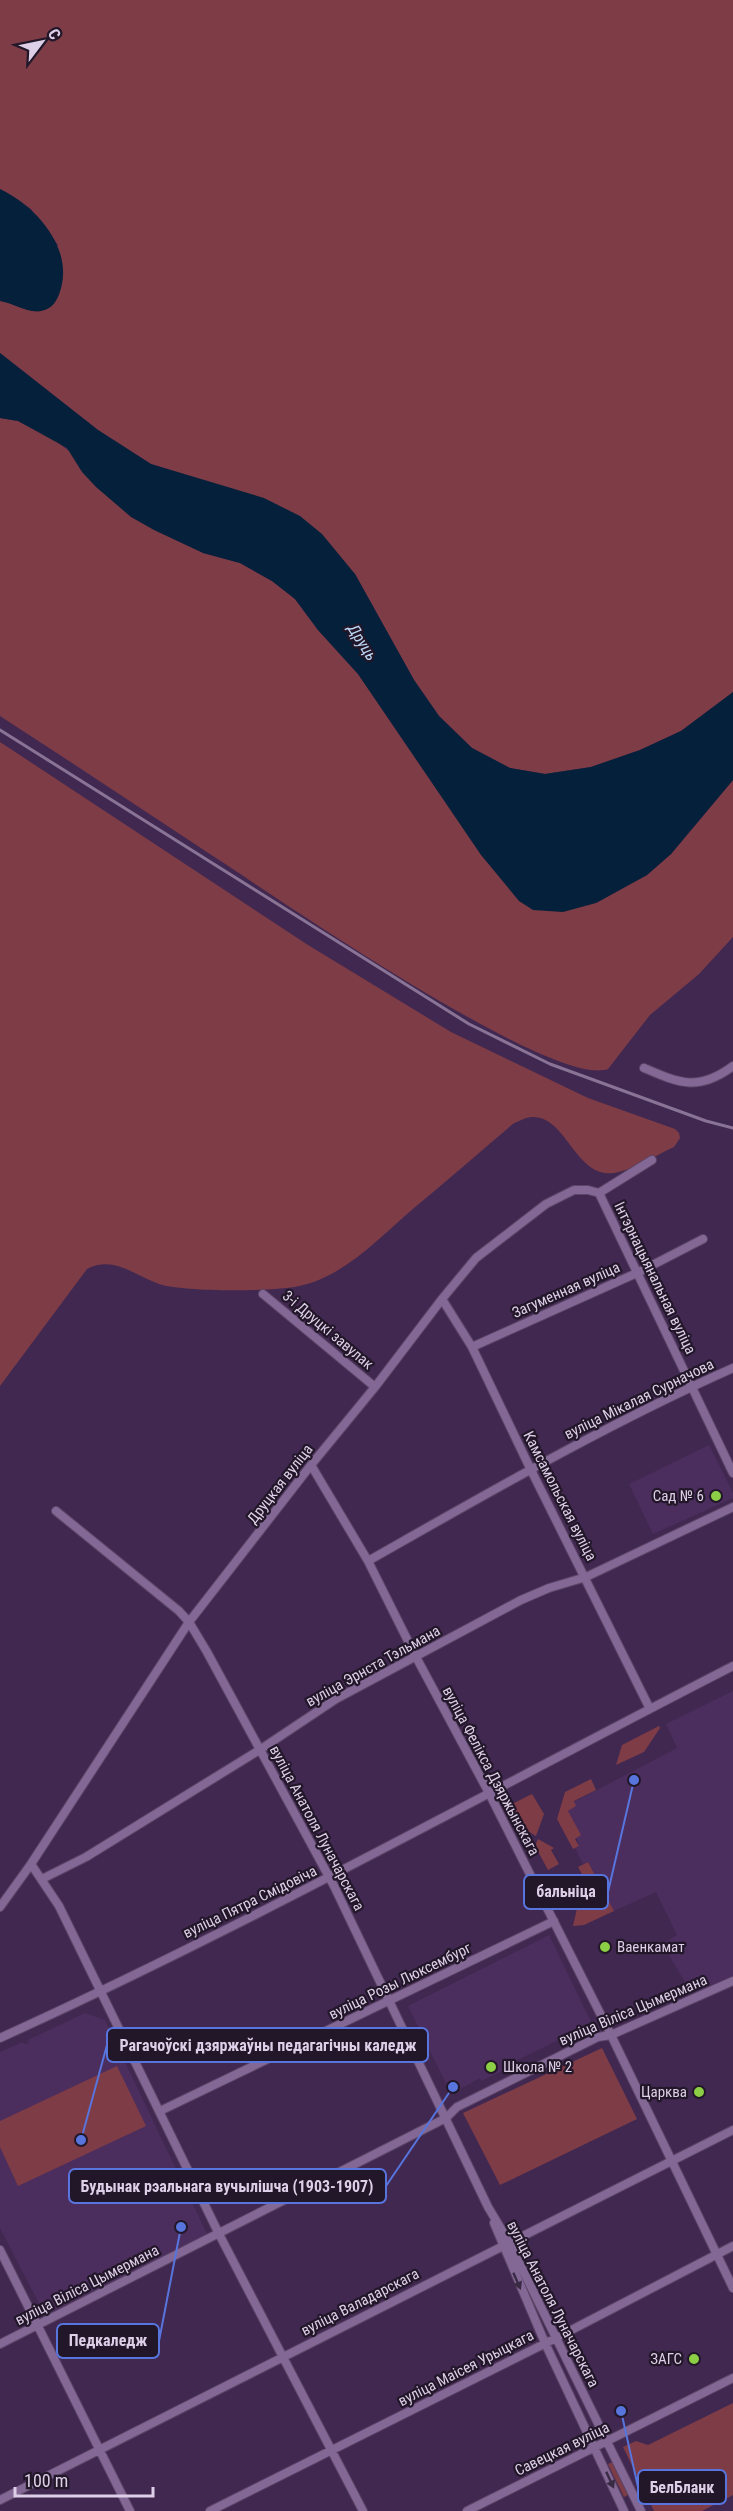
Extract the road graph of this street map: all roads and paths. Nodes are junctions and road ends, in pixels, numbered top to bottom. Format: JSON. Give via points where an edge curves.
{"nodes":[{"id":1,"x":733,"y":1066,"type":"edge"},
{"id":2,"x":644,"y":1068,"type":"dead end"},
{"id":3,"x":652,"y":1160,"type":"dead end"},
{"id":4,"x":599,"y":1193,"type":"junction"},
{"id":5,"x":703,"y":1239,"type":"dead end"},
{"id":6,"x":639,"y":1272,"type":"junction"},
{"id":7,"x":263,"y":1294,"type":"dead end"},
{"id":8,"x":442,"y":1299,"type":"junction"},
{"id":9,"x":472,"y":1347,"type":"junction"},
{"id":10,"x":733,"y":1368,"type":"edge"},
{"id":11,"x":692,"y":1386,"type":"junction"},
{"id":12,"x":375,"y":1387,"type":"junction"},
{"id":13,"x":311,"y":1465,"type":"junction"},
{"id":14,"x":530,"y":1468,"type":"junction"},
{"id":15,"x":733,"y":1473,"type":"edge"},
{"id":16,"x":733,"y":1507,"type":"edge"},
{"id":17,"x":56,"y":1511,"type":"dead end"},
{"id":18,"x":368,"y":1561,"type":"junction"},
{"id":19,"x":585,"y":1577,"type":"junction"},
{"id":20,"x":189,"y":1622,"type":"junction"},
{"id":21,"x":416,"y":1657,"type":"junction"},
{"id":22,"x":733,"y":1666,"type":"edge"},
{"id":23,"x":650,"y":1709,"type":"junction"},
{"id":24,"x":261,"y":1749,"type":"junction"},
{"id":25,"x":489,"y":1793,"type":"junction"},
{"id":26,"x":31,"y":1864,"type":"junction"},
{"id":27,"x":330,"y":1877,"type":"junction"},
{"id":28,"x":42,"y":1879,"type":"junction"},
{"id":29,"x":0,"y":1907,"type":"edge"},
{"id":30,"x":554,"y":1921,"type":"junction"},
{"id":31,"x":733,"y":1981,"type":"edge"},
{"id":32,"x":101,"y":1991,"type":"junction"},
{"id":33,"x":390,"y":2002,"type":"junction"},
{"id":34,"x":611,"y":2035,"type":"junction"},
{"id":35,"x":0,"y":2038,"type":"edge"},
{"id":36,"x":160,"y":2111,"type":"junction"},
{"id":37,"x":446,"y":2118,"type":"junction"},
{"id":38,"x":733,"y":2130,"type":"edge"},
{"id":39,"x":672,"y":2160,"type":"junction"},
{"id":40,"x":219,"y":2234,"type":"junction"},
{"id":41,"x":505,"y":2244,"type":"junction"},
{"id":42,"x":733,"y":2246,"type":"edge"},
{"id":43,"x":0,"y":2250,"type":"edge"},
{"id":44,"x":717,"y":2254,"type":"junction"},
{"id":45,"x":733,"y":2288,"type":"edge"},
{"id":46,"x":37,"y":2325,"type":"junction"},
{"id":47,"x":556,"y":2338,"type":"junction"},
{"id":48,"x":545,"y":2343,"type":"junction"},
{"id":49,"x":0,"y":2344,"type":"edge"},
{"id":50,"x":282,"y":2356,"type":"junction"},
{"id":51,"x":733,"y":2378,"type":"edge"},
{"id":52,"x":608,"y":2443,"type":"junction"},
{"id":53,"x":594,"y":2449,"type":"junction"},
{"id":54,"x":100,"y":2450,"type":"junction"},
{"id":55,"x":332,"y":2451,"type":"junction"},
{"id":56,"x":0,"y":2500,"type":"edge"},
{"id":57,"x":130,"y":2511,"type":"edge"},
{"id":58,"x":210,"y":2511,"type":"edge"},
{"id":59,"x":363,"y":2511,"type":"edge"},
{"id":60,"x":467,"y":2511,"type":"edge"},
{"id":61,"x":624,"y":2511,"type":"edge"},
{"id":62,"x":641,"y":2511,"type":"edge"}],
"edges":[{"from":1,"to":2,"type":"street","via":[[692,1083],[680,1083]]},
{"from":3,"to":4,"type":"street"},
{"from":4,"to":6,"type":"street","name":"Інтэрнацыянальная вуліца"},
{"from":4,"to":8,"type":"street","name":"Друцкая вуліца","via":[[574,1191],[546,1204],[476,1258]]},
{"from":5,"to":6,"type":"street","name":"Загуменная вуліца"},
{"from":6,"to":9,"type":"street","name":"Загуменная вуліца"},
{"from":6,"to":11,"type":"street","name":"Інтэрнацыянальная вуліца"},
{"from":7,"to":12,"type":"street","name":"3-і Друцкі завулак"},
{"from":8,"to":9,"type":"street","name":"Камсамольская вуліца"},
{"from":8,"to":12,"type":"street","name":"Друцкая вуліца"},
{"from":9,"to":14,"type":"street","name":"Камсамольская вуліца"},
{"from":10,"to":11,"type":"street","name":"вуліца Мікалая Сурначова"},
{"from":11,"to":14,"type":"street","name":"вуліца Мікалая Сурначова"},
{"from":11,"to":15,"type":"street","name":"Інтэрнацыянальная вуліца"},
{"from":12,"to":13,"type":"street","name":"Друцкая вуліца"},
{"from":13,"to":18,"type":"street","name":"вуліца Фелікса Дзяржынскага"},
{"from":13,"to":20,"type":"street","name":"Друцкая вуліца"},
{"from":14,"to":18,"type":"street","name":"вуліца Мікалая Сурначова"},
{"from":14,"to":19,"type":"street","name":"Камсамольская вуліца"},
{"from":16,"to":19,"type":"street","name":"вуліца Эрнста Тэльмана"},
{"from":17,"to":20,"type":"street","name":"вуліца Анатоля Луначарскага"},
{"from":18,"to":21,"type":"street","name":"вуліца Фелікса Дзяржынскага"},
{"from":19,"to":21,"type":"street","name":"вуліца Эрнста Тэльмана","via":[[521,1600]]},
{"from":19,"to":23,"type":"street","name":"Камсамольская вуліца"},
{"from":20,"to":24,"type":"street","name":"вуліца Анатоля Луначарскага"},
{"from":20,"to":26,"type":"street","name":"Друцкая вуліца"},
{"from":21,"to":24,"type":"street","name":"вуліца Эрнста Тэльмана","via":[[336,1699]]},
{"from":21,"to":25,"type":"street","name":"вуліца Фелікса Дзяржынскага"},
{"from":22,"to":23,"type":"street","name":"вуліца Пятра Смідовіча"},
{"from":23,"to":25,"type":"street","name":"вуліца Пятра Смідовіча"},
{"from":24,"to":27,"type":"street","name":"вуліца Анатоля Луначарскага"},
{"from":24,"to":28,"type":"street","name":"вуліца Эрнста Тэльмана","via":[[86,1857]]},
{"from":25,"to":27,"type":"street","name":"вуліца Пятра Смідовіча"},
{"from":25,"to":30,"type":"street","name":"вуліца Фелікса Дзяржынскага"},
{"from":26,"to":28,"type":"street"},
{"from":26,"to":29,"type":"street","name":"Друцкая вуліца"},
{"from":27,"to":32,"type":"street","name":"вуліца Пятра Смідовіча"},
{"from":27,"to":33,"type":"street","name":"вуліца Анатоля Луначарскага"},
{"from":28,"to":32,"type":"street"},
{"from":30,"to":33,"type":"street","name":"вуліца Розы Люксембург"},
{"from":30,"to":34,"type":"street","name":"вуліца Фелікса Дзяржынскага"},
{"from":31,"to":34,"type":"street","name":"вуліца Віліса Цымермана"},
{"from":32,"to":35,"type":"street","name":"вуліца Пятра Смідовіча"},
{"from":32,"to":36,"type":"street"},
{"from":33,"to":36,"type":"street","name":"вуліца Розы Люксембург"},
{"from":33,"to":37,"type":"street","name":"вуліца Анатоля Луначарскага"},
{"from":34,"to":37,"type":"street","name":"вуліца Віліса Цымермана","via":[[598,2037],[457,2107]]},
{"from":34,"to":39,"type":"street","name":"вуліца Фелікса Дзяржынскага"},
{"from":36,"to":40,"type":"street"},
{"from":37,"to":40,"type":"street","name":"вуліца Віліса Цымермана"},
{"from":37,"to":41,"type":"street","name":"вуліца Анатоля Луначарскага"},
{"from":38,"to":39,"type":"street","name":"вуліца Валадарскага"},
{"from":39,"to":41,"type":"street","name":"вуліца Валадарскага"},
{"from":39,"to":44,"type":"street","name":"вуліца Фелікса Дзяржынскага"},
{"from":40,"to":46,"type":"street","name":"вуліца Віліса Цымермана"},
{"from":40,"to":50,"type":"street"},
{"from":41,"to":47,"type":"street","name":"вуліца Анатоля Луначарскага"},
{"from":41,"to":48,"type":"street","name":"вуліца Анатоля Луначарскага","one_way":true},
{"from":41,"to":50,"type":"street","name":"вуліца Валадарскага"},
{"from":42,"to":44,"type":"street","name":"вуліца Маісея Урыцкага"},
{"from":43,"to":46,"type":"street"},
{"from":44,"to":45,"type":"street","name":"вуліца Фелікса Дзяржынскага"},
{"from":44,"to":47,"type":"street","name":"вуліца Маісея Урыцкага"},
{"from":46,"to":49,"type":"street","name":"вуліца Віліса Цымермана"},
{"from":46,"to":54,"type":"street"},
{"from":47,"to":48,"type":"street","name":"вуліца Маісея Урыцкага"},
{"from":47,"to":52,"type":"street","name":"вуліца Анатоля Луначарскага"},
{"from":48,"to":53,"type":"street","name":"вуліца Анатоля Луначарскага"},
{"from":48,"to":55,"type":"street","name":"вуліца Маісея Урыцкага"},
{"from":50,"to":54,"type":"street","name":"вуліца Валадарскага"},
{"from":50,"to":55,"type":"street"},
{"from":51,"to":52,"type":"street","name":"Савецкая вуліца"},
{"from":52,"to":53,"type":"street","name":"Савецкая вуліца"},
{"from":52,"to":62,"type":"street","name":"вуліца Анатоля Луначарскага"},
{"from":53,"to":60,"type":"street","name":"Савецкая вуліца"},
{"from":53,"to":61,"type":"street","name":"вуліца Анатоля Луначарскага","one_way":true},
{"from":54,"to":56,"type":"street","name":"вуліца Валадарскага"},
{"from":54,"to":57,"type":"street"},
{"from":55,"to":58,"type":"street","name":"вуліца Маісея Урыцкага"},
{"from":55,"to":59,"type":"street"}]}
